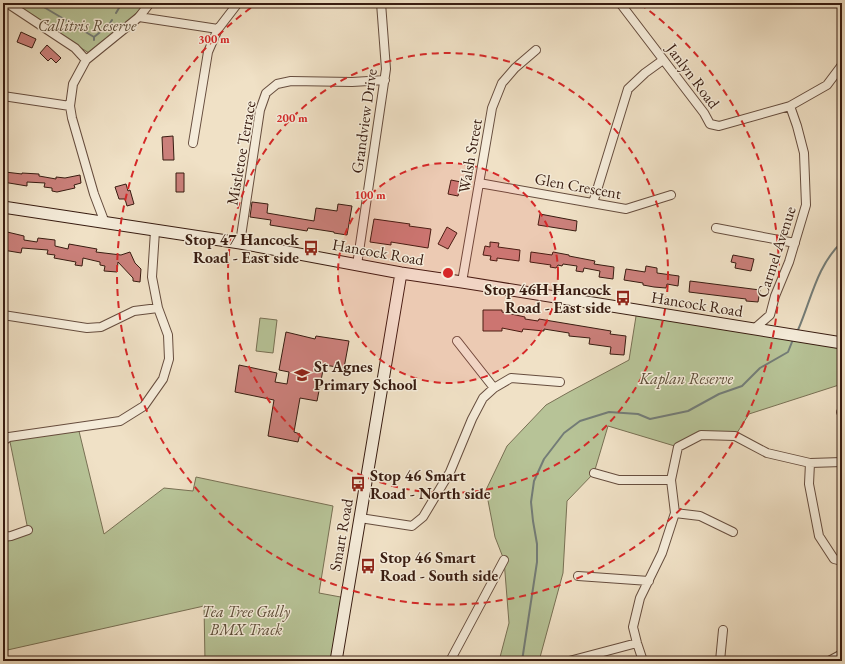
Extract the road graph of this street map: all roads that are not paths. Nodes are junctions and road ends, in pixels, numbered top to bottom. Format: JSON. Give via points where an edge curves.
{"nodes":[{"id":1,"x":7,"y":3,"type":"edge"},
{"id":2,"x":150,"y":3,"type":"edge"},
{"id":3,"x":238,"y":3,"type":"edge"},
{"id":4,"x":381,"y":3,"type":"edge"},
{"id":5,"x":620,"y":3,"type":"edge"},
{"id":6,"x":139,"y":17,"type":"junction"},
{"id":7,"x":218,"y":29,"type":"junction"},
{"id":8,"x":536,"y":50,"type":"dead end"},
{"id":9,"x":86,"y":60,"type":"junction"},
{"id":10,"x":663,"y":60,"type":"junction"},
{"id":11,"x":842,"y":65,"type":"edge"},
{"id":12,"x":385,"y":80,"type":"junction"},
{"id":13,"x":3,"y":96,"type":"edge"},
{"id":14,"x":70,"y":106,"type":"junction"},
{"id":15,"x":790,"y":106,"type":"junction"},
{"id":16,"x":193,"y":143,"type":"dead end"},
{"id":17,"x":479,"y":183,"type":"junction"},
{"id":18,"x":671,"y":194,"type":"dead end"},
{"id":19,"x":593,"y":203,"type":"junction"},
{"id":20,"x":3,"y":207,"type":"edge"},
{"id":21,"x":105,"y":223,"type":"junction"},
{"id":22,"x":716,"y":228,"type":"dead end"},
{"id":23,"x":156,"y":231,"type":"junction"},
{"id":24,"x":795,"y":242,"type":"junction"},
{"id":25,"x":240,"y":244,"type":"junction"},
{"id":26,"x":357,"y":265,"type":"junction"},
{"id":27,"x":401,"y":273,"type":"junction"},
{"id":28,"x":462,"y":282,"type":"junction"},
{"id":29,"x":158,"y":308,"type":"junction"},
{"id":30,"x":3,"y":315,"type":"edge"},
{"id":31,"x":754,"y":329,"type":"junction"},
{"id":32,"x":457,"y":341,"type":"dead end"},
{"id":33,"x":842,"y":343,"type":"edge"},
{"id":34,"x":560,"y":382,"type":"dead end"},
{"id":35,"x":494,"y":388,"type":"junction"},
{"id":36,"x":3,"y":441,"type":"edge"},
{"id":37,"x":842,"y":462,"type":"edge"},
{"id":38,"x":810,"y":463,"type":"junction"},
{"id":39,"x":594,"y":473,"type":"dead end"},
{"id":40,"x":671,"y":480,"type":"junction"},
{"id":41,"x":676,"y":513,"type":"junction"},
{"id":42,"x":360,"y":518,"type":"junction"},
{"id":43,"x":28,"y":530,"type":"dead end"},
{"id":44,"x":733,"y":532,"type":"dead end"},
{"id":45,"x":3,"y":537,"type":"edge"},
{"id":46,"x":504,"y":560,"type":"dead end"},
{"id":47,"x":842,"y":560,"type":"edge"},
{"id":48,"x":578,"y":576,"type":"dead end"},
{"id":49,"x":649,"y":581,"type":"junction"},
{"id":50,"x":723,"y":630,"type":"dead end"},
{"id":51,"x":637,"y":643,"type":"junction"},
{"id":52,"x":842,"y":654,"type":"edge"},
{"id":53,"x":336,"y":661,"type":"edge"},
{"id":54,"x":450,"y":661,"type":"edge"},
{"id":55,"x":569,"y":661,"type":"edge"},
{"id":56,"x":643,"y":661,"type":"edge"},
{"id":57,"x":720,"y":661,"type":"edge"},
{"id":58,"x":829,"y":661,"type":"edge"}],
"edges":[{"from":1,"to":9,"type":"street","via":[[75,48]]},
{"from":2,"to":6,"type":"street"},
{"from":3,"to":7,"type":"street"},
{"from":4,"to":12,"type":"street","name":"Grandview Drive","via":[[386,51]]},
{"from":5,"to":10,"type":"street","name":"Janlyn Road"},
{"from":6,"to":7,"type":"street"},
{"from":6,"to":9,"type":"street"},
{"from":7,"to":16,"type":"street","via":[[208,52]]},
{"from":8,"to":17,"type":"street","name":"Walsh Street","via":[[502,83],[492,108]]},
{"from":9,"to":14,"type":"street","via":[[73,84]]},
{"from":10,"to":15,"type":"street","name":"Janlyn Road","via":[[710,124],[719,126]]},
{"from":10,"to":19,"type":"street","via":[[628,89]]},
{"from":11,"to":15,"type":"street","name":"Janlyn Road","via":[[827,85]]},
{"from":12,"to":25,"type":"street","name":"Mistletoe Terrace","via":[[291,81],[276,84],[266,93],[260,110]]},
{"from":12,"to":26,"type":"street","name":"Grandview Drive"},
{"from":13,"to":14,"type":"street"},
{"from":14,"to":21,"type":"street","via":[[94,194]]},
{"from":15,"to":24,"type":"street","name":"Carmel Avenue","via":[[804,153],[806,205]]},
{"from":17,"to":19,"type":"street","name":"Glen Crescent"},
{"from":17,"to":28,"type":"street","name":"Walsh Street"},
{"from":18,"to":19,"type":"street","name":"Glen Crescent","via":[[626,208]]},
{"from":20,"to":21,"type":"main road","name":"Hancock Road"},
{"from":21,"to":23,"type":"main road","name":"Hancock Road"},
{"from":22,"to":24,"type":"street"},
{"from":23,"to":25,"type":"main road","name":"Hancock Road"},
{"from":23,"to":29,"type":"street","via":[[152,277]]},
{"from":24,"to":31,"type":"street","name":"Carmel Avenue","via":[[770,315]]},
{"from":25,"to":26,"type":"main road","name":"Hancock Road"},
{"from":26,"to":27,"type":"main road","name":"Hancock Road"},
{"from":27,"to":28,"type":"main road","name":"Hancock Road"},
{"from":27,"to":42,"type":"main road","name":"Smart Road"},
{"from":28,"to":31,"type":"main road","name":"Hancock Road"},
{"from":29,"to":30,"type":"street","via":[[134,311],[101,327],[87,328]]},
{"from":29,"to":36,"type":"street","via":[[168,335],[169,359],[163,379],[144,406],[120,421],[9,437]]},
{"from":31,"to":33,"type":"main road","name":"Hancock Road"},
{"from":32,"to":35,"type":"street"},
{"from":34,"to":35,"type":"street","via":[[511,378]]},
{"from":35,"to":42,"type":"street","via":[[483,398],[450,472],[423,517],[412,526]]},
{"from":37,"to":38,"type":"street"},
{"from":38,"to":40,"type":"street","via":[[767,453],[735,436],[701,435],[678,447]]},
{"from":38,"to":47,"type":"street","via":[[809,484],[819,536],[834,559]]},
{"from":39,"to":40,"type":"street","via":[[619,480]]},
{"from":40,"to":41,"type":"street"},
{"from":41,"to":44,"type":"street","via":[[700,516]]},
{"from":41,"to":49,"type":"street"},
{"from":42,"to":53,"type":"main road","name":"Smart Road"},
{"from":43,"to":45,"type":"street"},
{"from":46,"to":54,"type":"street"},
{"from":48,"to":49,"type":"street"},
{"from":49,"to":51,"type":"street","via":[[640,598],[633,627]]},
{"from":50,"to":57,"type":"street"},
{"from":51,"to":55,"type":"street"},
{"from":51,"to":56,"type":"street"},
{"from":52,"to":58,"type":"street"}]}
